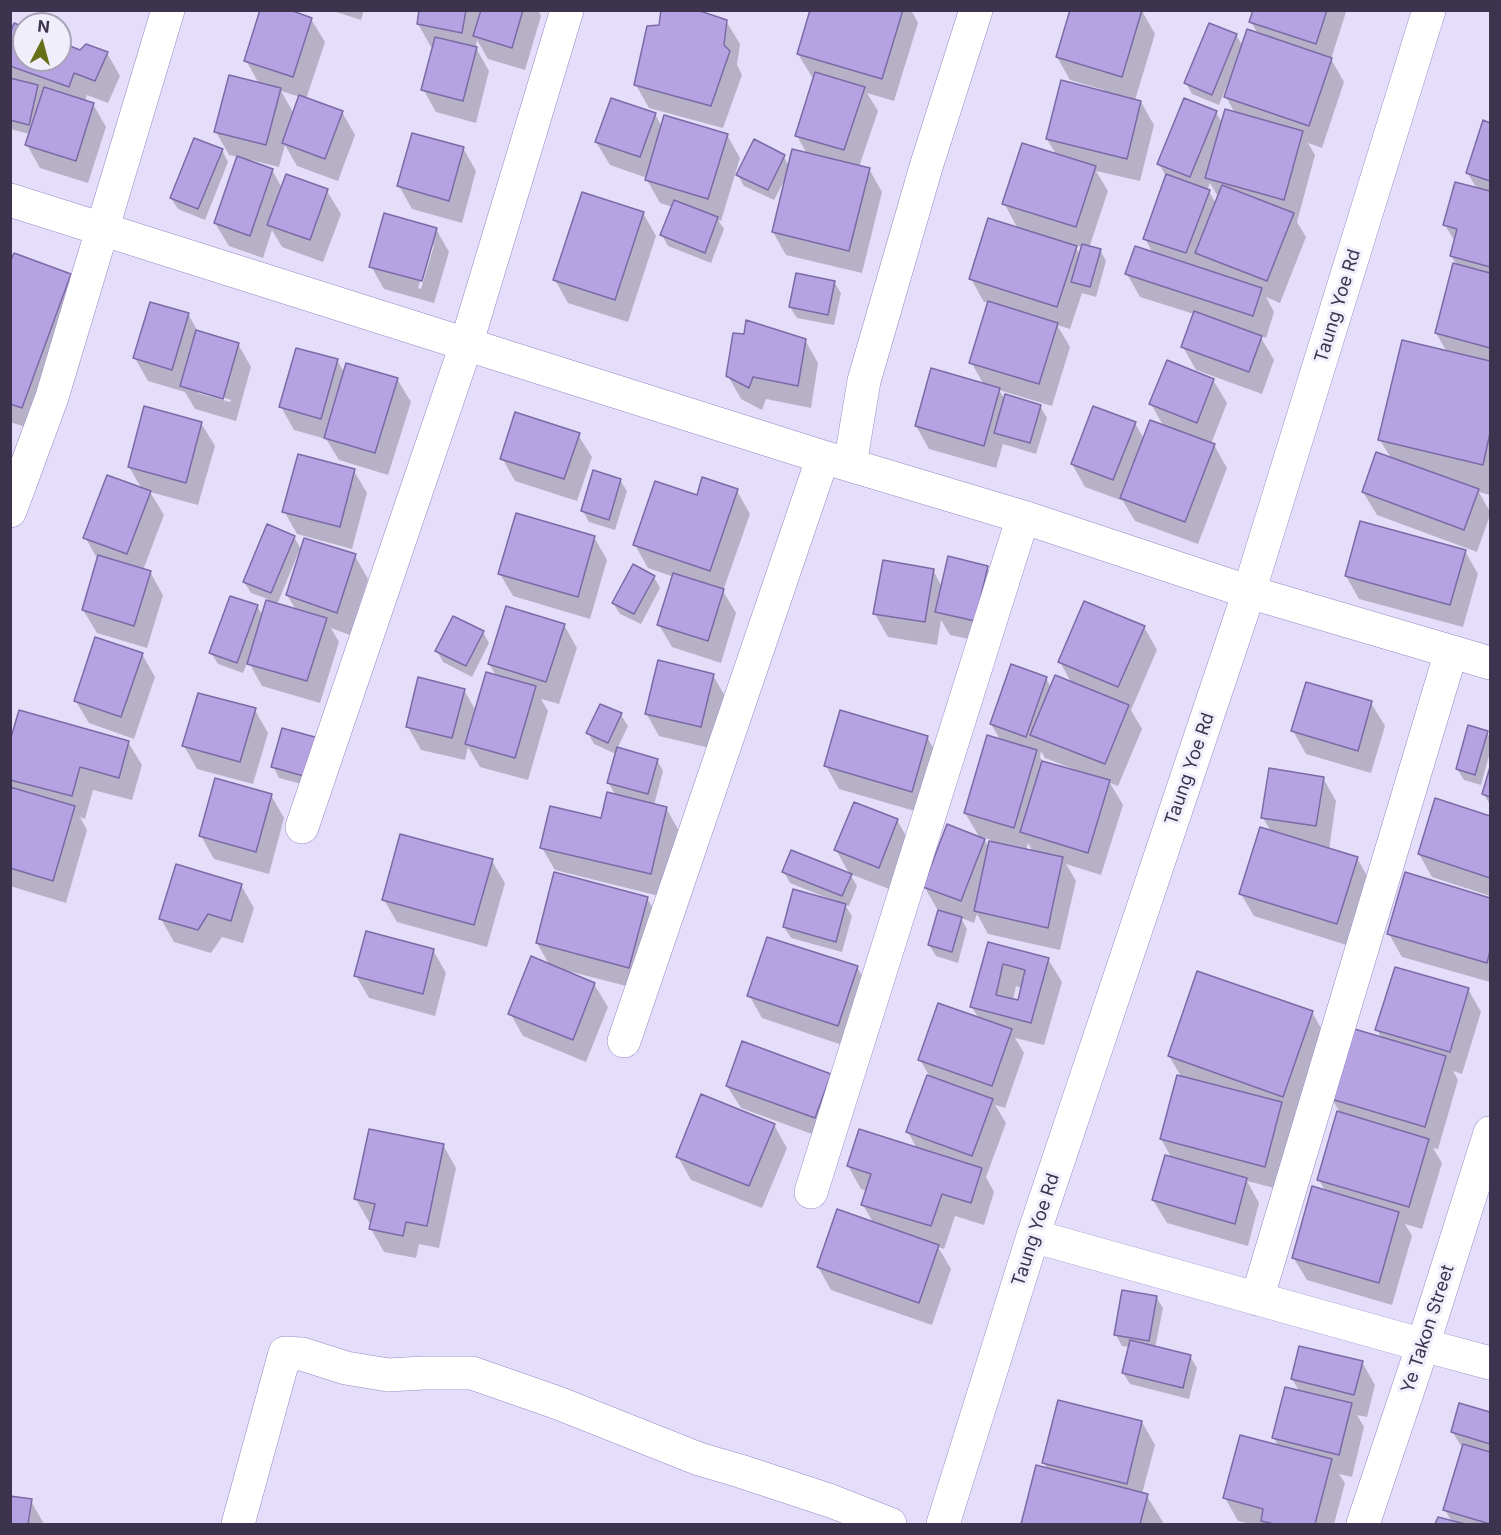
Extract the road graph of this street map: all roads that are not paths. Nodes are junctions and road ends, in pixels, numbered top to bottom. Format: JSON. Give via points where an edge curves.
{"nodes":[{"id":1,"x":168,"y":10,"type":"edge"},
{"id":2,"x":567,"y":10,"type":"edge"},
{"id":3,"x":975,"y":10,"type":"edge"},
{"id":4,"x":1429,"y":10,"type":"edge"},
{"id":5,"x":10,"y":200,"type":"edge"},
{"id":6,"x":103,"y":230,"type":"junction"},
{"id":7,"x":466,"y":345,"type":"junction"},
{"id":8,"x":837,"y":461,"type":"junction"},
{"id":9,"x":10,"y":511,"type":"edge"},
{"id":10,"x":1023,"y":517,"type":"junction"},
{"id":11,"x":1249,"y":592,"type":"junction"},
{"id":12,"x":1451,"y":652,"type":"junction"},
{"id":13,"x":1491,"y":663,"type":"edge"},
{"id":14,"x":302,"y":827,"type":"dead end"},
{"id":15,"x":624,"y":1041,"type":"dead end"},
{"id":16,"x":1491,"y":1133,"type":"edge"},
{"id":17,"x":811,"y":1192,"type":"dead end"},
{"id":18,"x":1033,"y":1236,"type":"junction"},
{"id":19,"x":1257,"y":1299,"type":"junction"},
{"id":20,"x":1423,"y":1345,"type":"junction"},
{"id":21,"x":1491,"y":1363,"type":"edge"},
{"id":22,"x":238,"y":1524,"type":"edge"},
{"id":23,"x":890,"y":1524,"type":"edge"},
{"id":24,"x":943,"y":1524,"type":"edge"},
{"id":25,"x":1363,"y":1524,"type":"edge"}],
"edges":[{"from":1,"to":6,"type":"street"},
{"from":2,"to":7,"type":"street"},
{"from":3,"to":8,"type":"street"},
{"from":4,"to":11,"type":"street","name":"Taung Yoe Rd"},
{"from":5,"to":6,"type":"street"},
{"from":6,"to":7,"type":"street"},
{"from":6,"to":9,"type":"street","via":[[52,397]]},
{"from":7,"to":8,"type":"street"},
{"from":7,"to":14,"type":"street"},
{"from":8,"to":10,"type":"street"},
{"from":8,"to":15,"type":"street"},
{"from":10,"to":11,"type":"street"},
{"from":10,"to":17,"type":"street"},
{"from":11,"to":12,"type":"street"},
{"from":11,"to":18,"type":"street","name":"Taung Yoe Rd"},
{"from":12,"to":13,"type":"street"},
{"from":12,"to":19,"type":"street"},
{"from":16,"to":20,"type":"street","name":"Ye Takon Street"},
{"from":18,"to":19,"type":"street"},
{"from":18,"to":24,"type":"street","name":"Taung Yoe Rd"},
{"from":19,"to":20,"type":"street"},
{"from":20,"to":21,"type":"street"},
{"from":20,"to":25,"type":"street","name":"Ye Takon Street"},
{"from":22,"to":23,"type":"street","via":[[285,1353],[388,1375],[472,1373],[699,1459]]}]}
